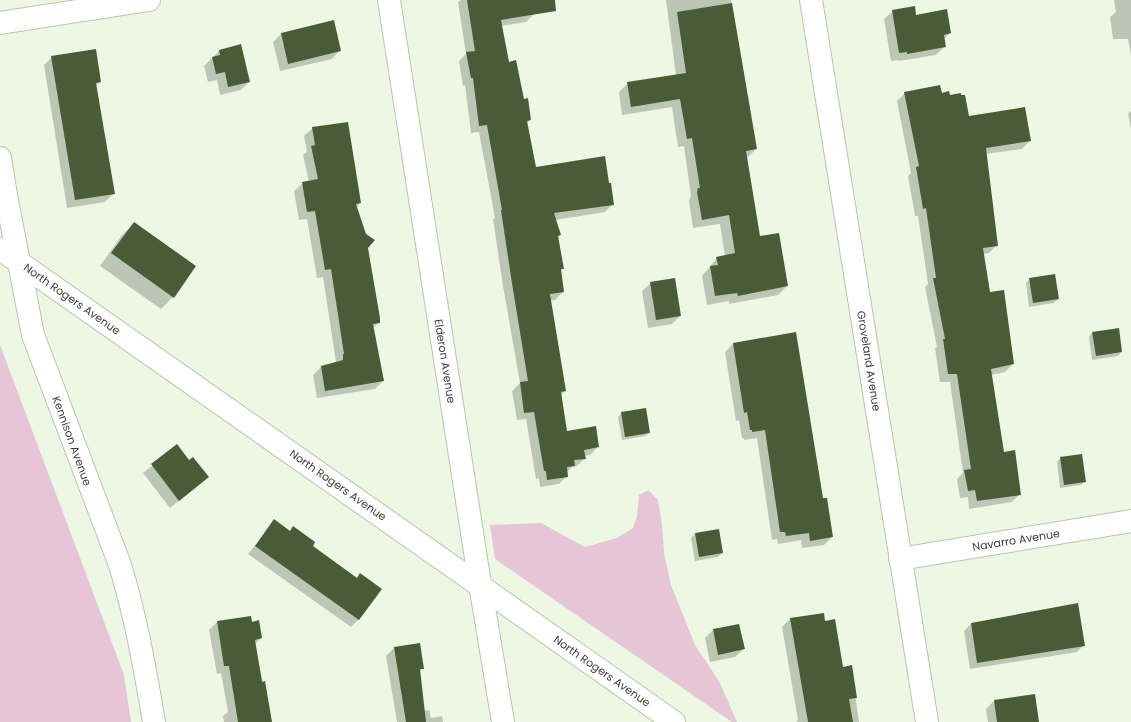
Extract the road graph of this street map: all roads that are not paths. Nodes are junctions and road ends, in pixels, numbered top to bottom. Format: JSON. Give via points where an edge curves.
{"nodes":[{"id":1,"x":149,"y":0,"type":"edge"},
{"id":2,"x":389,"y":0,"type":"edge"},
{"id":3,"x":811,"y":0,"type":"edge"},
{"id":4,"x":0,"y":23,"type":"edge"},
{"id":5,"x":0,"y":158,"type":"edge"},
{"id":6,"x":9,"y":255,"type":"edge"},
{"id":7,"x":1131,"y":521,"type":"edge"},
{"id":8,"x":900,"y":559,"type":"junction"},
{"id":9,"x":480,"y":584,"type":"junction"},
{"id":10,"x":154,"y":722,"type":"edge"},
{"id":11,"x":503,"y":722,"type":"edge"},
{"id":12,"x":674,"y":722,"type":"edge"},
{"id":13,"x":927,"y":722,"type":"edge"}],
"edges":[{"from":1,"to":4,"type":"street"},
{"from":2,"to":9,"type":"street","name":"Elderon Avenue"},
{"from":3,"to":8,"type":"street","name":"Groveland Avenue"},
{"from":5,"to":6,"type":"street","name":"Kennison Avenue"},
{"from":6,"to":9,"type":"street","name":"North Rogers Avenue"},
{"from":6,"to":10,"type":"street","name":"Kennison Avenue","via":[[33,335],[120,565],[138,629]]},
{"from":7,"to":8,"type":"street","name":"Navarro Avenue"},
{"from":8,"to":13,"type":"street","name":"Groveland Avenue"},
{"from":9,"to":11,"type":"street","name":"Elderon Avenue"},
{"from":9,"to":12,"type":"street","name":"North Rogers Avenue"}]}
